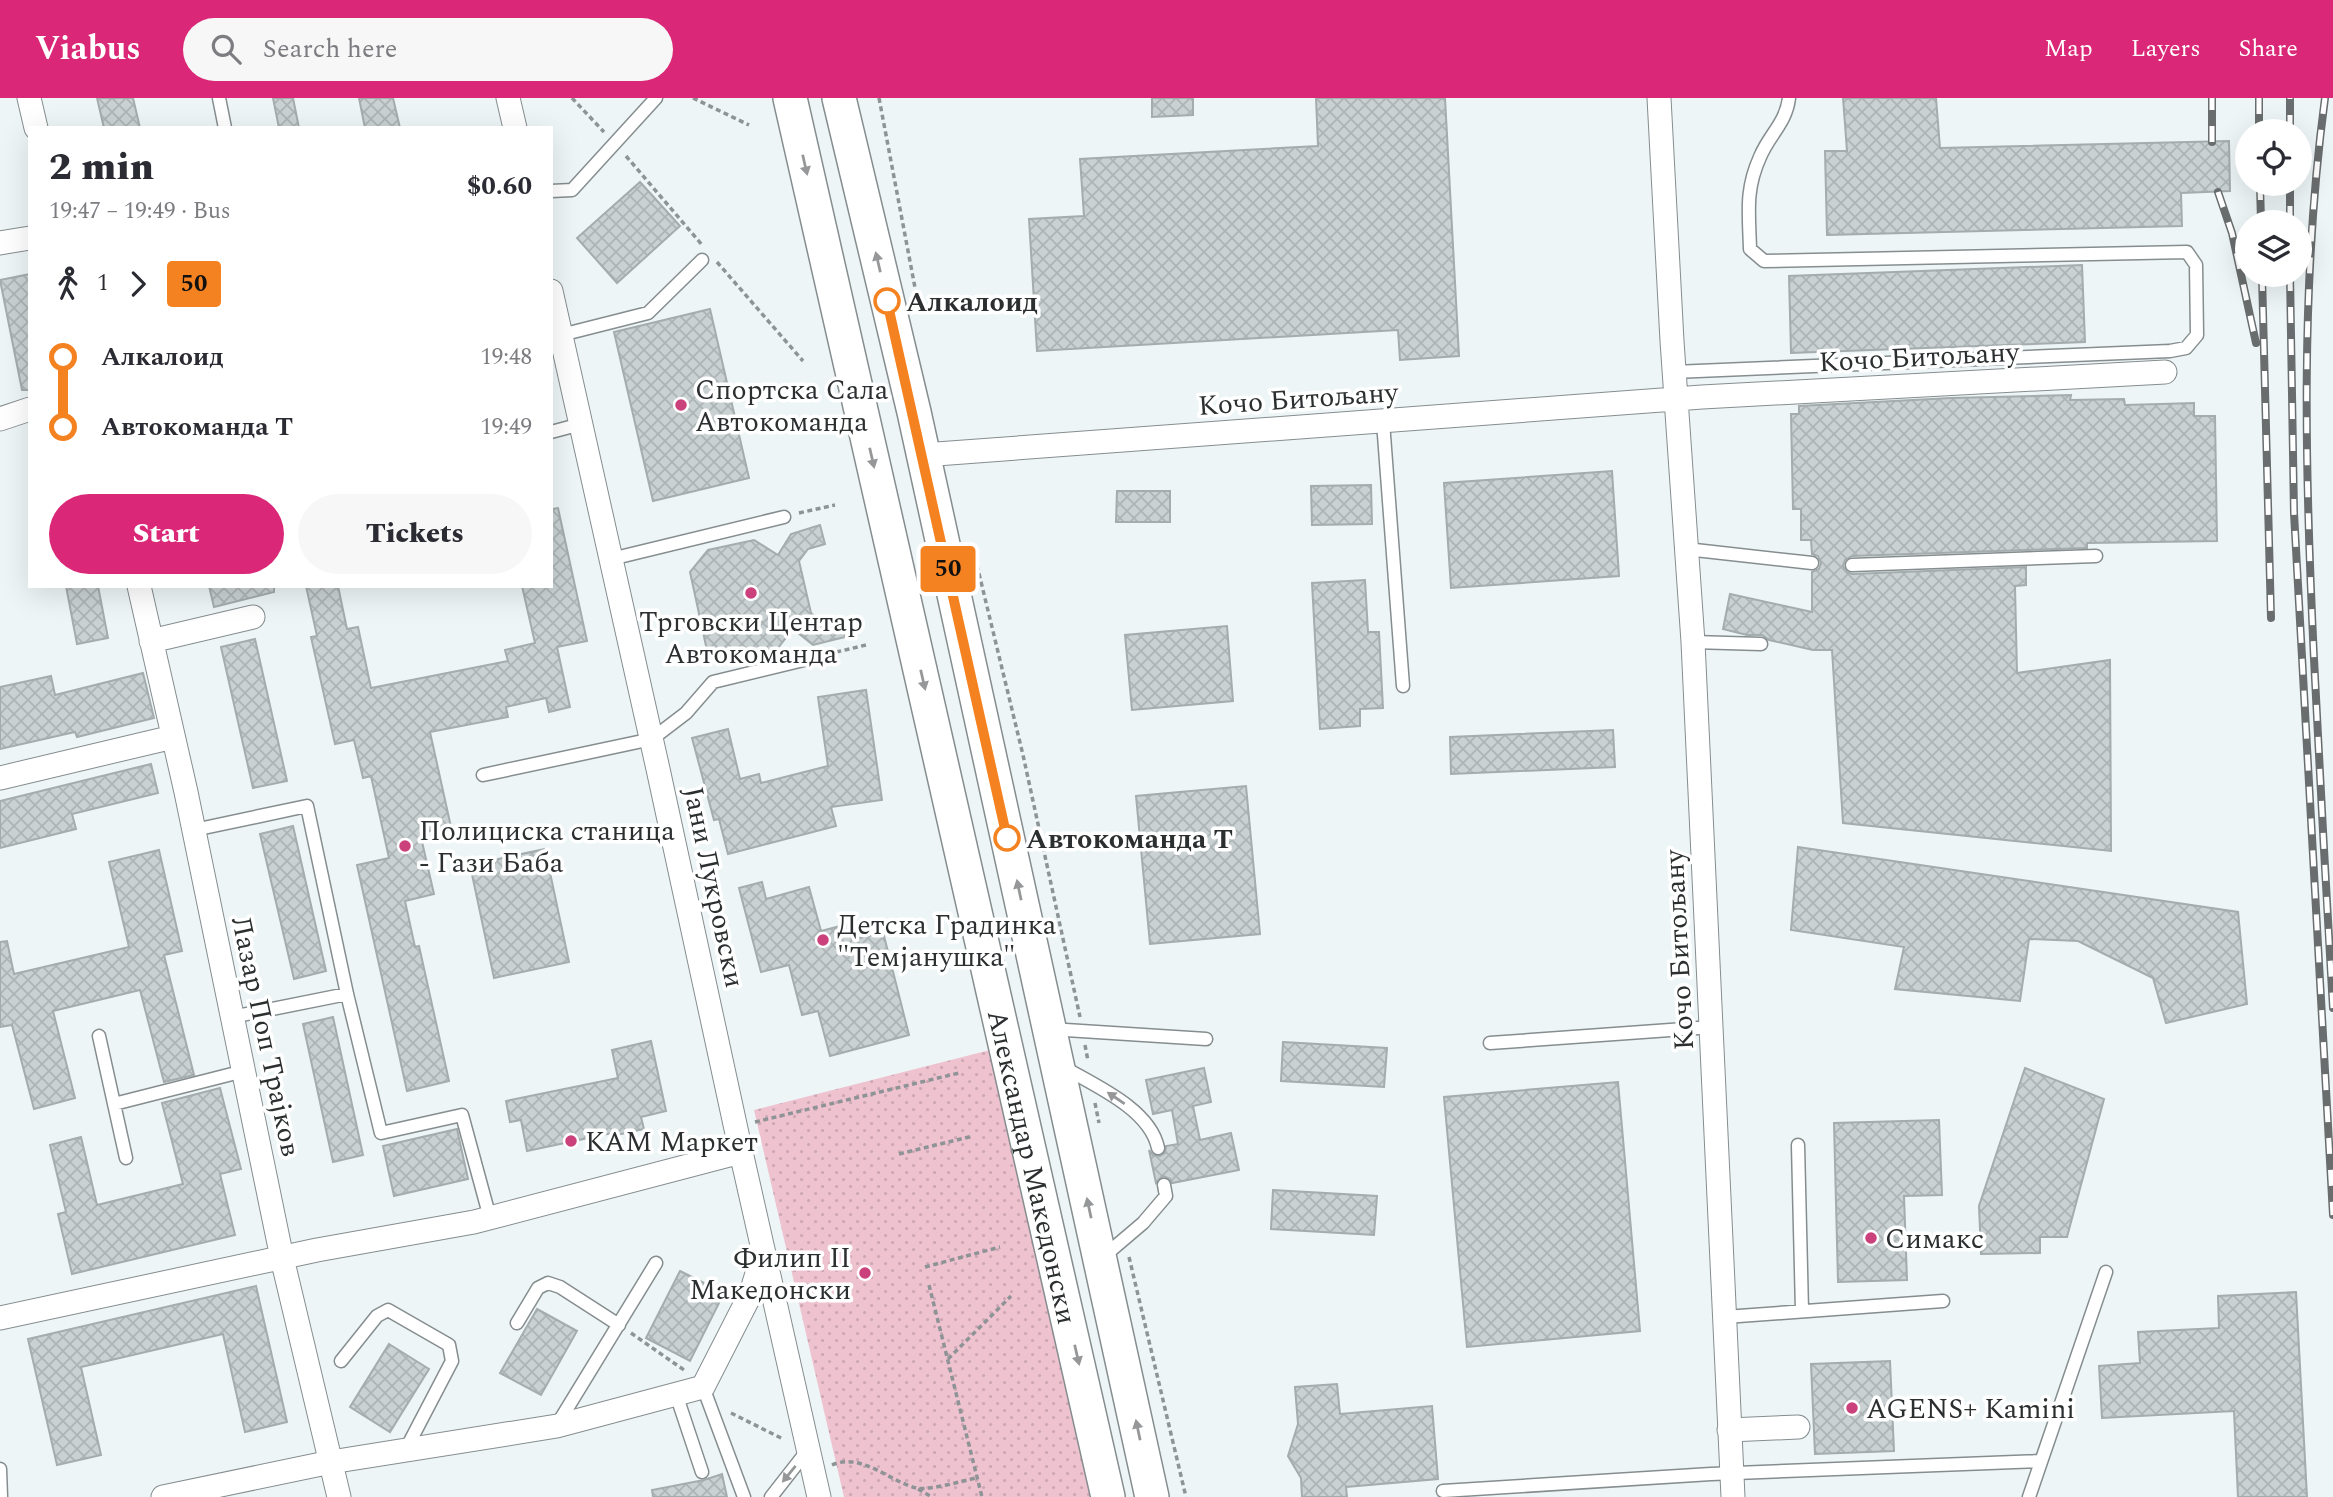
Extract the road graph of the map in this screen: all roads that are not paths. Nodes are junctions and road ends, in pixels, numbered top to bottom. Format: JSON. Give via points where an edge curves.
{"nodes":[{"id":1,"x":29,"y":98,"type":"edge"},
{"id":2,"x":219,"y":98,"type":"edge"},
{"id":3,"x":508,"y":98,"type":"edge"},
{"id":4,"x":656,"y":98,"type":"edge"},
{"id":5,"x":790,"y":98,"type":"edge"},
{"id":6,"x":839,"y":98,"type":"edge"},
{"id":7,"x":1659,"y":98,"type":"edge"},
{"id":8,"x":1789,"y":98,"type":"edge"},
{"id":9,"x":36,"y":126,"type":"edge"},
{"id":10,"x":225,"y":126,"type":"edge"},
{"id":11,"x":515,"y":126,"type":"edge"},
{"id":12,"x":553,"y":191,"type":"edge"},
{"id":13,"x":28,"y":238,"type":"edge"},
{"id":14,"x":0,"y":243,"type":"edge"},
{"id":15,"x":702,"y":260,"type":"dead end"},
{"id":16,"x":553,"y":300,"type":"edge"},
{"id":17,"x":561,"y":335,"type":"junction"},
{"id":18,"x":1674,"y":372,"type":"junction"},
{"id":19,"x":2165,"y":372,"type":"dead end"},
{"id":20,"x":1676,"y":400,"type":"junction"},
{"id":21,"x":28,"y":410,"type":"edge"},
{"id":22,"x":0,"y":419,"type":"edge"},
{"id":23,"x":1383,"y":422,"type":"junction"},
{"id":24,"x":581,"y":424,"type":"junction"},
{"id":25,"x":553,"y":431,"type":"edge"},
{"id":26,"x":923,"y":455,"type":"junction"},
{"id":27,"x":784,"y":517,"type":"road end"},
{"id":28,"x":1686,"y":549,"type":"junction"},
{"id":29,"x":2096,"y":556,"type":"dead end"},
{"id":30,"x":611,"y":558,"type":"junction"},
{"id":31,"x":1812,"y":564,"type":"dead end"},
{"id":32,"x":1852,"y":565,"type":"dead end"},
{"id":33,"x":139,"y":588,"type":"edge"},
{"id":34,"x":253,"y":617,"type":"dead end"},
{"id":35,"x":151,"y":641,"type":"junction"},
{"id":36,"x":1693,"y":642,"type":"junction"},
{"id":37,"x":1761,"y":644,"type":"dead end"},
{"id":38,"x":812,"y":658,"type":"road end"},
{"id":39,"x":1403,"y":686,"type":"dead end"},
{"id":40,"x":173,"y":737,"type":"junction"},
{"id":41,"x":652,"y":739,"type":"junction"},
{"id":42,"x":484,"y":775,"type":"dead end"},
{"id":43,"x":0,"y":778,"type":"edge"},
{"id":44,"x":194,"y":830,"type":"junction"},
{"id":45,"x":347,"y":994,"type":"junction"},
{"id":46,"x":232,"y":1017,"type":"junction"},
{"id":47,"x":1712,"y":1027,"type":"junction"},
{"id":48,"x":1050,"y":1029,"type":"junction"},
{"id":49,"x":99,"y":1035,"type":"dead end"},
{"id":50,"x":1206,"y":1039,"type":"dead end"},
{"id":51,"x":1490,"y":1043,"type":"dead end"},
{"id":52,"x":1057,"y":1064,"type":"junction"},
{"id":53,"x":244,"y":1071,"type":"junction"},
{"id":54,"x":114,"y":1104,"type":"junction"},
{"id":55,"x":1798,"y":1145,"type":"dead end"},
{"id":56,"x":1158,"y":1148,"type":"dead end"},
{"id":57,"x":741,"y":1152,"type":"junction"},
{"id":58,"x":126,"y":1158,"type":"dead end"},
{"id":59,"x":1164,"y":1185,"type":"dead end"},
{"id":60,"x":490,"y":1218,"type":"junction"},
{"id":61,"x":1112,"y":1249,"type":"junction"},
{"id":62,"x":764,"y":1252,"type":"junction"},
{"id":63,"x":282,"y":1258,"type":"junction"},
{"id":64,"x":656,"y":1263,"type":"dead end"},
{"id":65,"x":2106,"y":1272,"type":"dead end"},
{"id":66,"x":1943,"y":1301,"type":"dead end"},
{"id":67,"x":1802,"y":1311,"type":"junction"},
{"id":68,"x":1724,"y":1317,"type":"junction"},
{"id":69,"x":0,"y":1318,"type":"edge"},
{"id":70,"x":517,"y":1323,"type":"dead end"},
{"id":71,"x":619,"y":1325,"type":"junction"},
{"id":72,"x":341,"y":1360,"type":"dead end"},
{"id":73,"x":703,"y":1387,"type":"junction"},
{"id":74,"x":676,"y":1394,"type":"junction"},
{"id":75,"x":557,"y":1426,"type":"junction"},
{"id":76,"x":1798,"y":1427,"type":"dead end"},
{"id":77,"x":1729,"y":1430,"type":"junction"},
{"id":78,"x":404,"y":1451,"type":"junction"},
{"id":79,"x":807,"y":1451,"type":"junction"},
{"id":80,"x":2041,"y":1461,"type":"junction"},
{"id":81,"x":331,"y":1462,"type":"junction"},
{"id":82,"x":0,"y":1469,"type":"edge"},
{"id":83,"x":702,"y":1472,"type":"dead end"},
{"id":84,"x":1731,"y":1473,"type":"junction"},
{"id":85,"x":1443,"y":1491,"type":"dead end"},
{"id":86,"x":1,"y":1497,"type":"edge"},
{"id":87,"x":163,"y":1497,"type":"edge"},
{"id":88,"x":339,"y":1497,"type":"edge"},
{"id":89,"x":744,"y":1497,"type":"edge"},
{"id":90,"x":771,"y":1497,"type":"edge"},
{"id":91,"x":819,"y":1497,"type":"edge"},
{"id":92,"x":1108,"y":1497,"type":"edge"},
{"id":93,"x":1153,"y":1497,"type":"edge"},
{"id":94,"x":1733,"y":1497,"type":"edge"},
{"id":95,"x":2029,"y":1497,"type":"edge"}],
"edges":[{"from":1,"to":9,"type":"street"},
{"from":2,"to":10,"type":"lane"},
{"from":3,"to":11,"type":"street"},
{"from":4,"to":12,"type":"lane","via":[[572,190]]},
{"from":5,"to":92,"type":"street","name":"Александар Македонски","one_way":true},
{"from":26,"to":6,"type":"street","name":"Александар Македонски","one_way":true},
{"from":7,"to":18,"type":"street","name":"Кочо Битољану"},
{"from":8,"to":18,"type":"lane","via":[[1787,113],[1760,155],[1748,191],[1750,249],[1764,261],[2186,252],[2196,265],[2197,335],[2186,348],[2170,351]]},
{"from":13,"to":14,"type":"street"},
{"from":15,"to":17,"type":"lane","via":[[648,313]]},
{"from":16,"to":17,"type":"street","name":"Јани Лукровски"},
{"from":17,"to":24,"type":"street","name":"Јани Лукровски"},
{"from":18,"to":20,"type":"street","name":"Кочо Битољану"},
{"from":19,"to":20,"type":"street","name":"Кочо Битољану"},
{"from":20,"to":23,"type":"street","name":"Кочо Битољану"},
{"from":20,"to":28,"type":"street","name":"Кочо Битољану"},
{"from":21,"to":22,"type":"street"},
{"from":23,"to":26,"type":"street","name":"Кочо Битољану"},
{"from":23,"to":39,"type":"lane"},
{"from":24,"to":25,"type":"lane"},
{"from":24,"to":30,"type":"street","name":"Јани Лукровски"},
{"from":48,"to":26,"type":"street","name":"Александар Македонски","one_way":true},
{"from":27,"to":30,"type":"lane"},
{"from":28,"to":31,"type":"lane"},
{"from":28,"to":36,"type":"street","name":"Кочо Битољану"},
{"from":29,"to":32,"type":"lane"},
{"from":30,"to":41,"type":"street","name":"Јани Лукровски"},
{"from":33,"to":35,"type":"street","name":"Лазар Поп Трајков"},
{"from":34,"to":35,"type":"street"},
{"from":35,"to":40,"type":"street","name":"Лазар Поп Трајков"},
{"from":36,"to":37,"type":"lane"},
{"from":36,"to":47,"type":"street","name":"Кочо Битољану"},
{"from":38,"to":41,"type":"lane","via":[[713,682],[686,713]]},
{"from":40,"to":43,"type":"street"},
{"from":40,"to":44,"type":"street","name":"Лазар Поп Трајков"},
{"from":41,"to":42,"type":"lane"},
{"from":41,"to":57,"type":"street","name":"Јани Лукровски"},
{"from":44,"to":45,"type":"lane","via":[[307,806]]},
{"from":44,"to":46,"type":"street","name":"Лазар Поп Трајков"},
{"from":45,"to":46,"type":"lane"},
{"from":45,"to":60,"type":"lane","via":[[381,1133],[463,1115]]},
{"from":46,"to":53,"type":"street","name":"Лазар Поп Трајков"},
{"from":47,"to":51,"type":"lane"},
{"from":47,"to":68,"type":"street","name":"Кочо Битољану"},
{"from":48,"to":50,"type":"lane"},
{"from":48,"to":52,"type":"street","name":"Александар Македонски"},
{"from":49,"to":54,"type":"lane"},
{"from":56,"to":52,"type":"lane","one_way":true,"via":[[1155,1135],[1120,1099]]},
{"from":61,"to":52,"type":"street","name":"Александар Македонски","one_way":true},
{"from":53,"to":54,"type":"lane"},
{"from":53,"to":63,"type":"street","name":"Лазар Поп Трајков"},
{"from":54,"to":58,"type":"lane"},
{"from":55,"to":67,"type":"lane"},
{"from":57,"to":60,"type":"street"},
{"from":57,"to":62,"type":"street","name":"Јани Лукровски"},
{"from":59,"to":61,"type":"lane","via":[[1166,1196]]},
{"from":60,"to":63,"type":"street"},
{"from":93,"to":61,"type":"street","name":"Александар Македонски","one_way":true},
{"from":62,"to":73,"type":"street","via":[[751,1293]]},
{"from":62,"to":79,"type":"street","name":"Јани Лукровски"},
{"from":63,"to":69,"type":"street"},
{"from":63,"to":81,"type":"street","name":"Лазар Поп Трајков"},
{"from":64,"to":71,"type":"lane"},
{"from":65,"to":80,"type":"lane"},
{"from":66,"to":67,"type":"lane"},
{"from":67,"to":68,"type":"lane"},
{"from":68,"to":77,"type":"street","name":"Кочо Битољану"},
{"from":70,"to":71,"type":"lane","via":[[538,1288],[548,1283]]},
{"from":71,"to":75,"type":"lane"},
{"from":72,"to":78,"type":"lane","via":[[377,1316],[388,1310],[449,1345],[452,1361]]},
{"from":73,"to":74,"type":"street"},
{"from":73,"to":89,"type":"lane"},
{"from":74,"to":75,"type":"street"},
{"from":74,"to":83,"type":"lane"},
{"from":75,"to":78,"type":"street"},
{"from":76,"to":77,"type":"street"},
{"from":77,"to":84,"type":"street","name":"Кочо Битољану"},
{"from":78,"to":81,"type":"street"},
{"from":79,"to":90,"type":"lane","one_way":true},
{"from":79,"to":91,"type":"street","name":"Јани Лукровски"},
{"from":80,"to":84,"type":"lane"},
{"from":80,"to":95,"type":"lane"},
{"from":81,"to":87,"type":"street"},
{"from":81,"to":88,"type":"street","name":"Лазар Поп Трајков"},
{"from":82,"to":86,"type":"lane"},
{"from":84,"to":85,"type":"lane"},
{"from":84,"to":94,"type":"street","name":"Кочо Битољану"}]}
